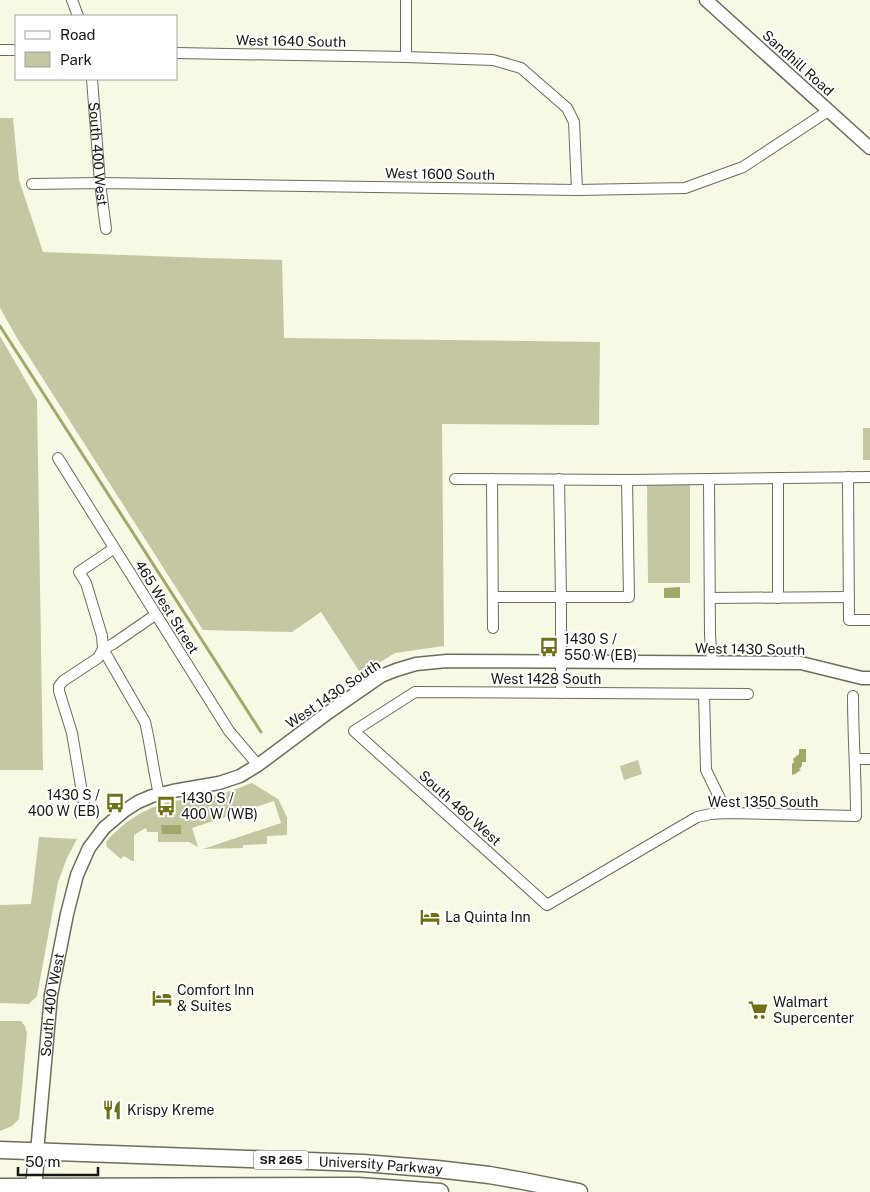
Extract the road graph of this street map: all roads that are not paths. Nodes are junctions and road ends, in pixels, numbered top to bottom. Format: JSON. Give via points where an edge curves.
{"nodes":[{"id":1,"x":72,"y":0,"type":"edge"},
{"id":2,"x":406,"y":0,"type":"edge"},
{"id":3,"x":706,"y":0,"type":"edge"},
{"id":4,"x":78,"y":15,"type":"edge"},
{"id":5,"x":0,"y":50,"type":"edge"},
{"id":6,"x":15,"y":50,"type":"edge"},
{"id":7,"x":178,"y":53,"type":"edge"},
{"id":8,"x":406,"y":57,"type":"junction"},
{"id":9,"x":92,"y":80,"type":"edge"},
{"id":10,"x":828,"y":111,"type":"junction"},
{"id":11,"x":870,"y":148,"type":"edge"},
{"id":12,"x":100,"y":183,"type":"junction"},
{"id":13,"x":32,"y":184,"type":"dead end"},
{"id":14,"x":577,"y":190,"type":"junction"},
{"id":15,"x":106,"y":229,"type":"dead end"},
{"id":16,"x":58,"y":458,"type":"dead end"},
{"id":17,"x":848,"y":477,"type":"junction"},
{"id":18,"x":870,"y":477,"type":"edge"},
{"id":19,"x":778,"y":478,"type":"junction"},
{"id":20,"x":455,"y":479,"type":"dead end"},
{"id":21,"x":492,"y":479,"type":"junction"},
{"id":22,"x":559,"y":479,"type":"junction"},
{"id":23,"x":709,"y":479,"type":"junction"},
{"id":24,"x":627,"y":480,"type":"junction"},
{"id":25,"x":114,"y":549,"type":"junction"},
{"id":26,"x":493,"y":597,"type":"junction"},
{"id":27,"x":561,"y":597,"type":"junction"},
{"id":28,"x":849,"y":597,"type":"junction"},
{"id":29,"x":710,"y":598,"type":"junction"},
{"id":30,"x":778,"y":598,"type":"junction"},
{"id":31,"x":155,"y":615,"type":"junction"},
{"id":32,"x":870,"y":620,"type":"edge"},
{"id":33,"x":493,"y":628,"type":"dead end"},
{"id":34,"x":103,"y":648,"type":"junction"},
{"id":35,"x":560,"y":661,"type":"junction"},
{"id":36,"x":712,"y":662,"type":"junction"},
{"id":37,"x":870,"y":678,"type":"edge"},
{"id":38,"x":561,"y":693,"type":"junction"},
{"id":39,"x":704,"y":694,"type":"junction"},
{"id":40,"x":748,"y":694,"type":"dead end"},
{"id":41,"x":853,"y":696,"type":"dead end"},
{"id":42,"x":354,"y":731,"type":"joint"},
{"id":43,"x":855,"y":759,"type":"junction"},
{"id":44,"x":870,"y":759,"type":"edge"},
{"id":45,"x":258,"y":765,"type":"junction"},
{"id":46,"x":159,"y":794,"type":"junction"},
{"id":47,"x":85,"y":810,"type":"dead end"},
{"id":48,"x":727,"y":813,"type":"junction"},
{"id":49,"x":104,"y":828,"type":"joint"},
{"id":50,"x":547,"y":905,"type":"joint"},
{"id":51,"x":0,"y":1150,"type":"edge"},
{"id":52,"x":38,"y":1152,"type":"junction"},
{"id":53,"x":0,"y":1187,"type":"edge"},
{"id":54,"x":34,"y":1190,"type":"edge"},
{"id":55,"x":440,"y":1192,"type":"edge"},
{"id":56,"x":580,"y":1192,"type":"edge"}],
"edges":[{"from":1,"to":4,"type":"street"},
{"from":2,"to":8,"type":"street"},
{"from":3,"to":10,"type":"street","name":"Sandhill Road"},
{"from":5,"to":6,"type":"street"},
{"from":7,"to":8,"type":"street","name":"West 1640 South"},
{"from":8,"to":14,"type":"street","name":"West 1640 South","via":[[493,60],[521,68],[567,108],[574,122]]},
{"from":9,"to":12,"type":"street","name":"South 400 West"},
{"from":10,"to":11,"type":"street","name":"Sandhill Road"},
{"from":10,"to":14,"type":"street","name":"West 1600 South","via":[[743,167],[685,188]]},
{"from":12,"to":13,"type":"street","name":"West 1600 South"},
{"from":12,"to":14,"type":"street","name":"West 1600 South"},
{"from":12,"to":15,"type":"street","name":"South 400 West"},
{"from":16,"to":25,"type":"street","name":"465 West Street"},
{"from":17,"to":18,"type":"street"},
{"from":17,"to":19,"type":"street"},
{"from":17,"to":28,"type":"street"},
{"from":19,"to":23,"type":"street"},
{"from":19,"to":30,"type":"street"},
{"from":20,"to":21,"type":"street"},
{"from":21,"to":22,"type":"street"},
{"from":21,"to":26,"type":"street"},
{"from":22,"to":24,"type":"street"},
{"from":22,"to":27,"type":"street"},
{"from":23,"to":24,"type":"street"},
{"from":23,"to":29,"type":"street"},
{"from":24,"to":27,"type":"street","via":[[629,597]]},
{"from":25,"to":31,"type":"street","name":"465 West Street"},
{"from":25,"to":34,"type":"street","via":[[79,572],[86,584]]},
{"from":26,"to":27,"type":"street"},
{"from":26,"to":33,"type":"street"},
{"from":27,"to":35,"type":"street"},
{"from":28,"to":30,"type":"street"},
{"from":28,"to":32,"type":"street","via":[[849,620]]},
{"from":29,"to":30,"type":"street"},
{"from":29,"to":36,"type":"street"},
{"from":31,"to":34,"type":"street"},
{"from":31,"to":45,"type":"street","name":"465 West Street","via":[[229,731]]},
{"from":34,"to":46,"type":"street","via":[[144,722]]},
{"from":34,"to":47,"type":"street","via":[[98,658],[59,686],[72,732]]},
{"from":35,"to":36,"type":"street","name":"West 1430 South"},
{"from":35,"to":38,"type":"street"},
{"from":35,"to":45,"type":"street","name":"West 1430 South","via":[[447,661],[396,670],[381,676]]},
{"from":36,"to":37,"type":"street","name":"West 1430 South","via":[[801,663]]},
{"from":38,"to":39,"type":"street","name":"West 1428 South"},
{"from":38,"to":42,"type":"street","name":"West 1428 South","via":[[415,692]]},
{"from":39,"to":40,"type":"street","name":"West 1428 South"},
{"from":39,"to":48,"type":"street","via":[[706,770]]},
{"from":41,"to":43,"type":"street"},
{"from":42,"to":50,"type":"street","name":"South 460 West"},
{"from":43,"to":44,"type":"street"},
{"from":43,"to":48,"type":"street","name":"West 1350 South","via":[[856,816]]},
{"from":45,"to":46,"type":"street","name":"West 1430 South","via":[[219,783]]},
{"from":46,"to":49,"type":"street","name":"West 1430 South","via":[[138,802]]},
{"from":48,"to":50,"type":"street","name":"West 1350 South","via":[[697,817]]},
{"from":49,"to":52,"type":"street","name":"South 400 West","via":[[89,848],[77,875],[67,914],[51,994]]},
{"from":51,"to":52,"type":"main road","name":"University Parkway","number":"SR 265"},
{"from":52,"to":54,"type":"main road","name":"South 400 West"},
{"from":52,"to":56,"type":"main road","name":"University Parkway","number":"SR 265","via":[[437,1168]]},
{"from":53,"to":54,"type":"main road","name":"University Parkway","number":"SR 265"},
{"from":54,"to":55,"type":"main road","name":"University Parkway","number":"SR 265","via":[[358,1186]]}]}
